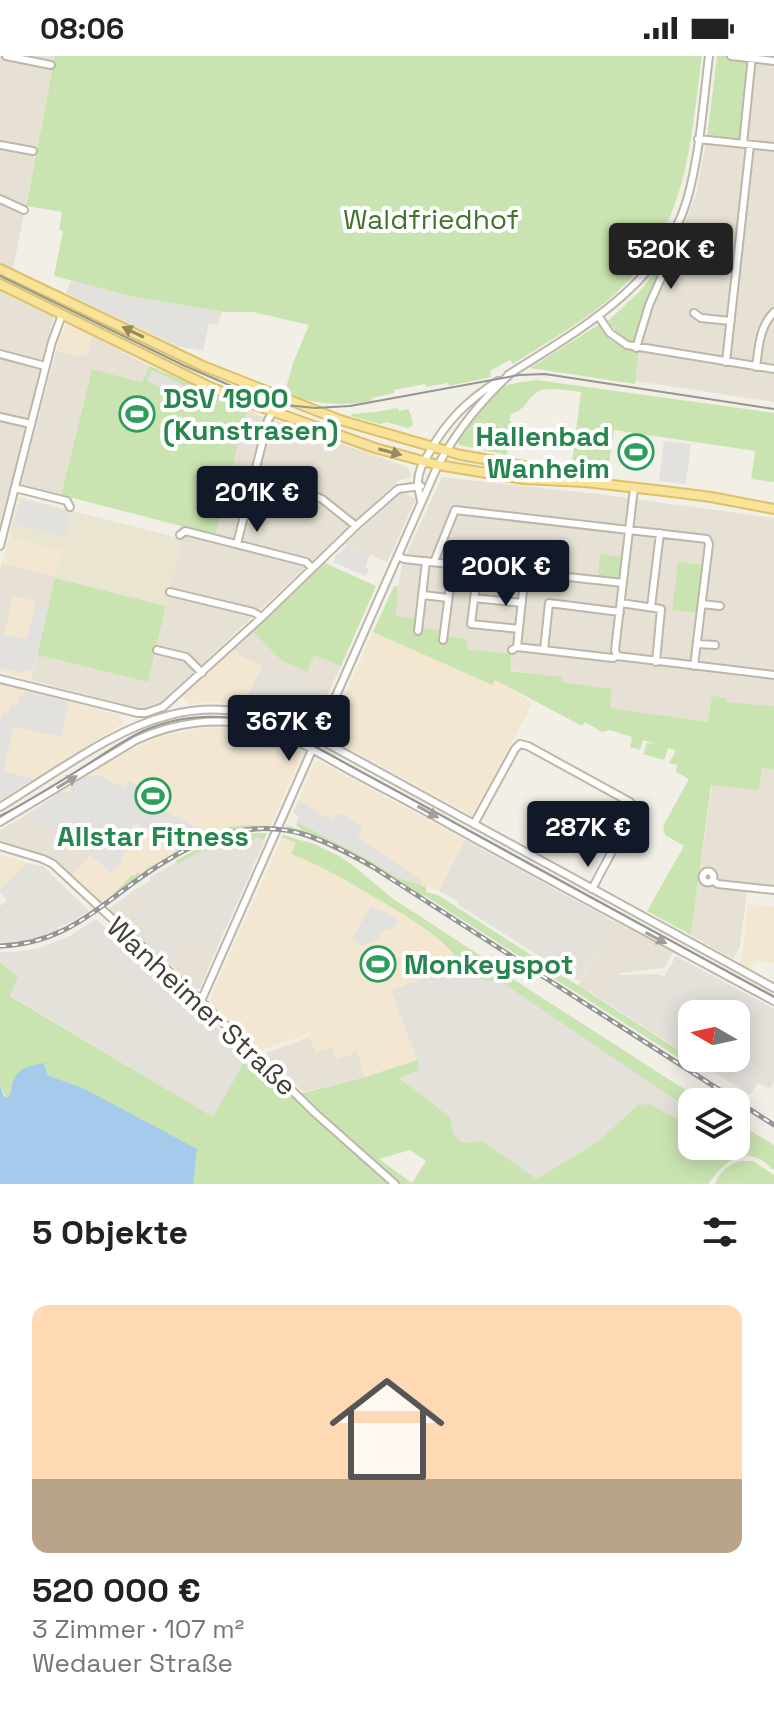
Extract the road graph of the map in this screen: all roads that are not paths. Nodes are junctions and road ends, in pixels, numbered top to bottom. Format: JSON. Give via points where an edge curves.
{"nodes":[{"id":1,"x":6,"y":56,"type":"edge"},
{"id":2,"x":709,"y":56,"type":"edge"},
{"id":3,"x":731,"y":56,"type":"edge"},
{"id":4,"x":752,"y":57,"type":"edge"},
{"id":5,"x":774,"y":61,"type":"edge"},
{"id":6,"x":51,"y":65,"type":"dead end"},
{"id":7,"x":698,"y":139,"type":"junction"},
{"id":8,"x":746,"y":144,"type":"junction"},
{"id":9,"x":0,"y":145,"type":"edge"},
{"id":10,"x":774,"y":147,"type":"edge"},
{"id":11,"x":33,"y":151,"type":"dead end"},
{"id":12,"x":0,"y":199,"type":"edge"},
{"id":13,"x":24,"y":210,"type":"dead end"},
{"id":14,"x":665,"y":248,"type":"junction"},
{"id":15,"x":0,"y":269,"type":"edge"},
{"id":16,"x":0,"y":284,"type":"edge"},
{"id":17,"x":774,"y":312,"type":"edge"},
{"id":18,"x":694,"y":313,"type":"dead end"},
{"id":19,"x":62,"y":315,"type":"junction"},
{"id":20,"x":599,"y":317,"type":"junction"},
{"id":21,"x":731,"y":321,"type":"junction"},
{"id":22,"x":636,"y":348,"type":"junction"},
{"id":23,"x":0,"y":354,"type":"edge"},
{"id":24,"x":726,"y":362,"type":"junction"},
{"id":25,"x":45,"y":366,"type":"junction"},
{"id":26,"x":756,"y":367,"type":"junction"},
{"id":27,"x":774,"y":369,"type":"edge"},
{"id":28,"x":511,"y":373,"type":"junction"},
{"id":29,"x":273,"y":412,"type":"junction"},
{"id":30,"x":0,"y":417,"type":"edge"},
{"id":31,"x":31,"y":424,"type":"junction"},
{"id":32,"x":432,"y":447,"type":"junction"},
{"id":33,"x":446,"y":451,"type":"junction"},
{"id":34,"x":424,"y":461,"type":"junction"},
{"id":35,"x":438,"y":465,"type":"junction"},
{"id":36,"x":253,"y":480,"type":"junction"},
{"id":37,"x":585,"y":482,"type":"junction"},
{"id":38,"x":418,"y":485,"type":"junction"},
{"id":39,"x":428,"y":487,"type":"junction"},
{"id":40,"x":15,"y":488,"type":"junction"},
{"id":41,"x":634,"y":488,"type":"junction"},
{"id":42,"x":421,"y":501,"type":"junction"},
{"id":43,"x":70,"y":507,"type":"dead end"},
{"id":44,"x":774,"y":509,"type":"edge"},
{"id":45,"x":356,"y":526,"type":"junction"},
{"id":46,"x":629,"y":530,"type":"junction"},
{"id":47,"x":660,"y":533,"type":"junction"},
{"id":48,"x":180,"y":535,"type":"dead end"},
{"id":49,"x":237,"y":544,"type":"junction"},
{"id":50,"x":0,"y":546,"type":"edge"},
{"id":51,"x":398,"y":556,"type":"junction"},
{"id":52,"x":430,"y":562,"type":"junction"},
{"id":53,"x":453,"y":564,"type":"junction"},
{"id":54,"x":478,"y":567,"type":"junction"},
{"id":55,"x":312,"y":568,"type":"junction"},
{"id":56,"x":525,"y":572,"type":"junction"},
{"id":57,"x":623,"y":583,"type":"junction"},
{"id":58,"x":170,"y":592,"type":"dead end"},
{"id":59,"x":423,"y":595,"type":"junction"},
{"id":60,"x":448,"y":598,"type":"junction"},
{"id":61,"x":474,"y":598,"type":"junction"},
{"id":62,"x":522,"y":603,"type":"junction"},
{"id":63,"x":621,"y":603,"type":"junction"},
{"id":64,"x":702,"y":604,"type":"junction"},
{"id":65,"x":720,"y":606,"type":"dead end"},
{"id":66,"x":651,"y":607,"type":"junction"},
{"id":67,"x":620,"y":612,"type":"junction"},
{"id":68,"x":262,"y":617,"type":"junction"},
{"id":69,"x":519,"y":629,"type":"junction"},
{"id":70,"x":418,"y":631,"type":"dead end"},
{"id":71,"x":443,"y":640,"type":"dead end"},
{"id":72,"x":697,"y":644,"type":"junction"},
{"id":73,"x":715,"y":645,"type":"dead end"},
{"id":74,"x":157,"y":650,"type":"dead end"},
{"id":75,"x":544,"y":650,"type":"junction"},
{"id":76,"x":617,"y":656,"type":"junction"},
{"id":77,"x":656,"y":662,"type":"junction"},
{"id":78,"x":694,"y":666,"type":"junction"},
{"id":79,"x":202,"y":673,"type":"junction"},
{"id":80,"x":774,"y":675,"type":"edge"},
{"id":81,"x":0,"y":679,"type":"edge"},
{"id":82,"x":128,"y":720,"type":"junction"},
{"id":83,"x":317,"y":738,"type":"junction"},
{"id":84,"x":311,"y":750,"type":"junction"},
{"id":85,"x":0,"y":807,"type":"edge"},
{"id":86,"x":0,"y":822,"type":"edge"},
{"id":87,"x":474,"y":824,"type":"junction"},
{"id":88,"x":0,"y":846,"type":"edge"},
{"id":89,"x":713,"y":881,"type":"dead end"},
{"id":90,"x":592,"y":889,"type":"junction"},
{"id":91,"x":774,"y":890,"type":"edge"},
{"id":92,"x":774,"y":988,"type":"edge"},
{"id":93,"x":201,"y":1001,"type":"junction"},
{"id":94,"x":774,"y":1001,"type":"edge"},
{"id":95,"x":395,"y":1184,"type":"edge"}],
"edges":[{"from":1,"to":6,"type":"street"},
{"from":2,"to":7,"type":"street"},
{"from":3,"to":4,"type":"street"},
{"from":4,"to":5,"type":"street"},
{"from":4,"to":8,"type":"street"},
{"from":7,"to":8,"type":"street"},
{"from":7,"to":14,"type":"street","via":[[686,204]]},
{"from":8,"to":10,"type":"street"},
{"from":8,"to":21,"type":"street"},
{"from":9,"to":11,"type":"street"},
{"from":12,"to":13,"type":"street"},
{"from":14,"to":20,"type":"street","via":[[644,276]]},
{"from":14,"to":22,"type":"street","via":[[671,256]]},
{"from":32,"to":15,"type":"main road","one_way":true,"via":[[340,420],[219,373]]},
{"from":16,"to":19,"type":"main road"},
{"from":17,"to":26,"type":"street","via":[[764,324]]},
{"from":18,"to":21,"type":"street"},
{"from":19,"to":25,"type":"street"},
{"from":19,"to":29,"type":"main road"},
{"from":20,"to":22,"type":"street","via":[[617,340]]},
{"from":20,"to":28,"type":"street"},
{"from":21,"to":24,"type":"street"},
{"from":22,"to":24,"type":"street"},
{"from":23,"to":25,"type":"street"},
{"from":24,"to":26,"type":"street"},
{"from":25,"to":31,"type":"street"},
{"from":26,"to":27,"type":"street"},
{"from":28,"to":32,"type":"street","via":[[461,408]]},
{"from":28,"to":33,"type":"street","via":[[475,409]]},
{"from":29,"to":34,"type":"main road","one_way":true},
{"from":29,"to":36,"type":"street"},
{"from":30,"to":31,"type":"street"},
{"from":31,"to":40,"type":"street"},
{"from":32,"to":33,"type":"main road"},
{"from":32,"to":34,"type":"street"},
{"from":33,"to":35,"type":"street"},
{"from":33,"to":37,"type":"main road"},
{"from":34,"to":35,"type":"main road"},
{"from":34,"to":38,"type":"street"},
{"from":35,"to":37,"type":"main road","via":[[523,479]]},
{"from":35,"to":39,"type":"street"},
{"from":36,"to":45,"type":"street","via":[[322,499]]},
{"from":36,"to":49,"type":"street"},
{"from":37,"to":41,"type":"main road"},
{"from":38,"to":39,"type":"street"},
{"from":38,"to":42,"type":"street"},
{"from":38,"to":45,"type":"street","via":[[398,489]]},
{"from":39,"to":42,"type":"street"},
{"from":40,"to":43,"type":"street","via":[[67,501]]},
{"from":40,"to":50,"type":"street"},
{"from":41,"to":44,"type":"main road"},
{"from":41,"to":46,"type":"street"},
{"from":42,"to":51,"type":"street"},
{"from":45,"to":55,"type":"street"},
{"from":46,"to":47,"type":"street"},
{"from":46,"to":52,"type":"street","via":[[455,510]]},
{"from":46,"to":57,"type":"street"},
{"from":47,"to":64,"type":"street","via":[[709,540]]},
{"from":47,"to":66,"type":"street"},
{"from":48,"to":49,"type":"street","via":[[185,531]]},
{"from":49,"to":55,"type":"street"},
{"from":51,"to":52,"type":"street"},
{"from":51,"to":83,"type":"street"},
{"from":52,"to":53,"type":"street"},
{"from":52,"to":59,"type":"street"},
{"from":53,"to":54,"type":"street"},
{"from":53,"to":60,"type":"street"},
{"from":54,"to":56,"type":"street"},
{"from":54,"to":61,"type":"street"},
{"from":55,"to":68,"type":"street"},
{"from":56,"to":57,"type":"street"},
{"from":56,"to":62,"type":"street"},
{"from":57,"to":63,"type":"street"},
{"from":58,"to":68,"type":"street"},
{"from":59,"to":60,"type":"street"},
{"from":59,"to":70,"type":"street"},
{"from":60,"to":71,"type":"street"},
{"from":61,"to":62,"type":"street"},
{"from":61,"to":69,"type":"street","via":[[471,624]]},
{"from":62,"to":69,"type":"street"},
{"from":63,"to":66,"type":"street"},
{"from":63,"to":67,"type":"street"},
{"from":64,"to":65,"type":"street"},
{"from":64,"to":72,"type":"street"},
{"from":66,"to":77,"type":"street","via":[[662,611]]},
{"from":67,"to":75,"type":"street","via":[[549,603]]},
{"from":67,"to":76,"type":"street"},
{"from":68,"to":79,"type":"street"},
{"from":69,"to":75,"type":"street","via":[[515,649]]},
{"from":72,"to":73,"type":"street"},
{"from":72,"to":78,"type":"street"},
{"from":74,"to":79,"type":"street","via":[[188,658]]},
{"from":75,"to":76,"type":"street"},
{"from":76,"to":77,"type":"street"},
{"from":77,"to":78,"type":"street"},
{"from":78,"to":80,"type":"street"},
{"from":79,"to":82,"type":"street","via":[[163,707]]},
{"from":81,"to":82,"type":"street"},
{"from":82,"to":83,"type":"street","via":[[218,709],[261,715]]},
{"from":82,"to":85,"type":"street"},
{"from":83,"to":84,"type":"street"},
{"from":83,"to":87,"type":"street"},
{"from":86,"to":84,"type":"street","one_way":true,"via":[[136,740],[195,722],[261,727]]},
{"from":84,"to":93,"type":"street"},
{"from":84,"to":94,"type":"street","one_way":true},
{"from":87,"to":90,"type":"street"},
{"from":87,"to":90,"type":"street","via":[[520,744],[608,789],[635,808]]},
{"from":88,"to":93,"type":"street","name":"Wanheimer Straße","via":[[53,864]]},
{"from":89,"to":91,"type":"street"},
{"from":90,"to":92,"type":"street"},
{"from":93,"to":95,"type":"street","name":"Wanheimer Straße"}]}
